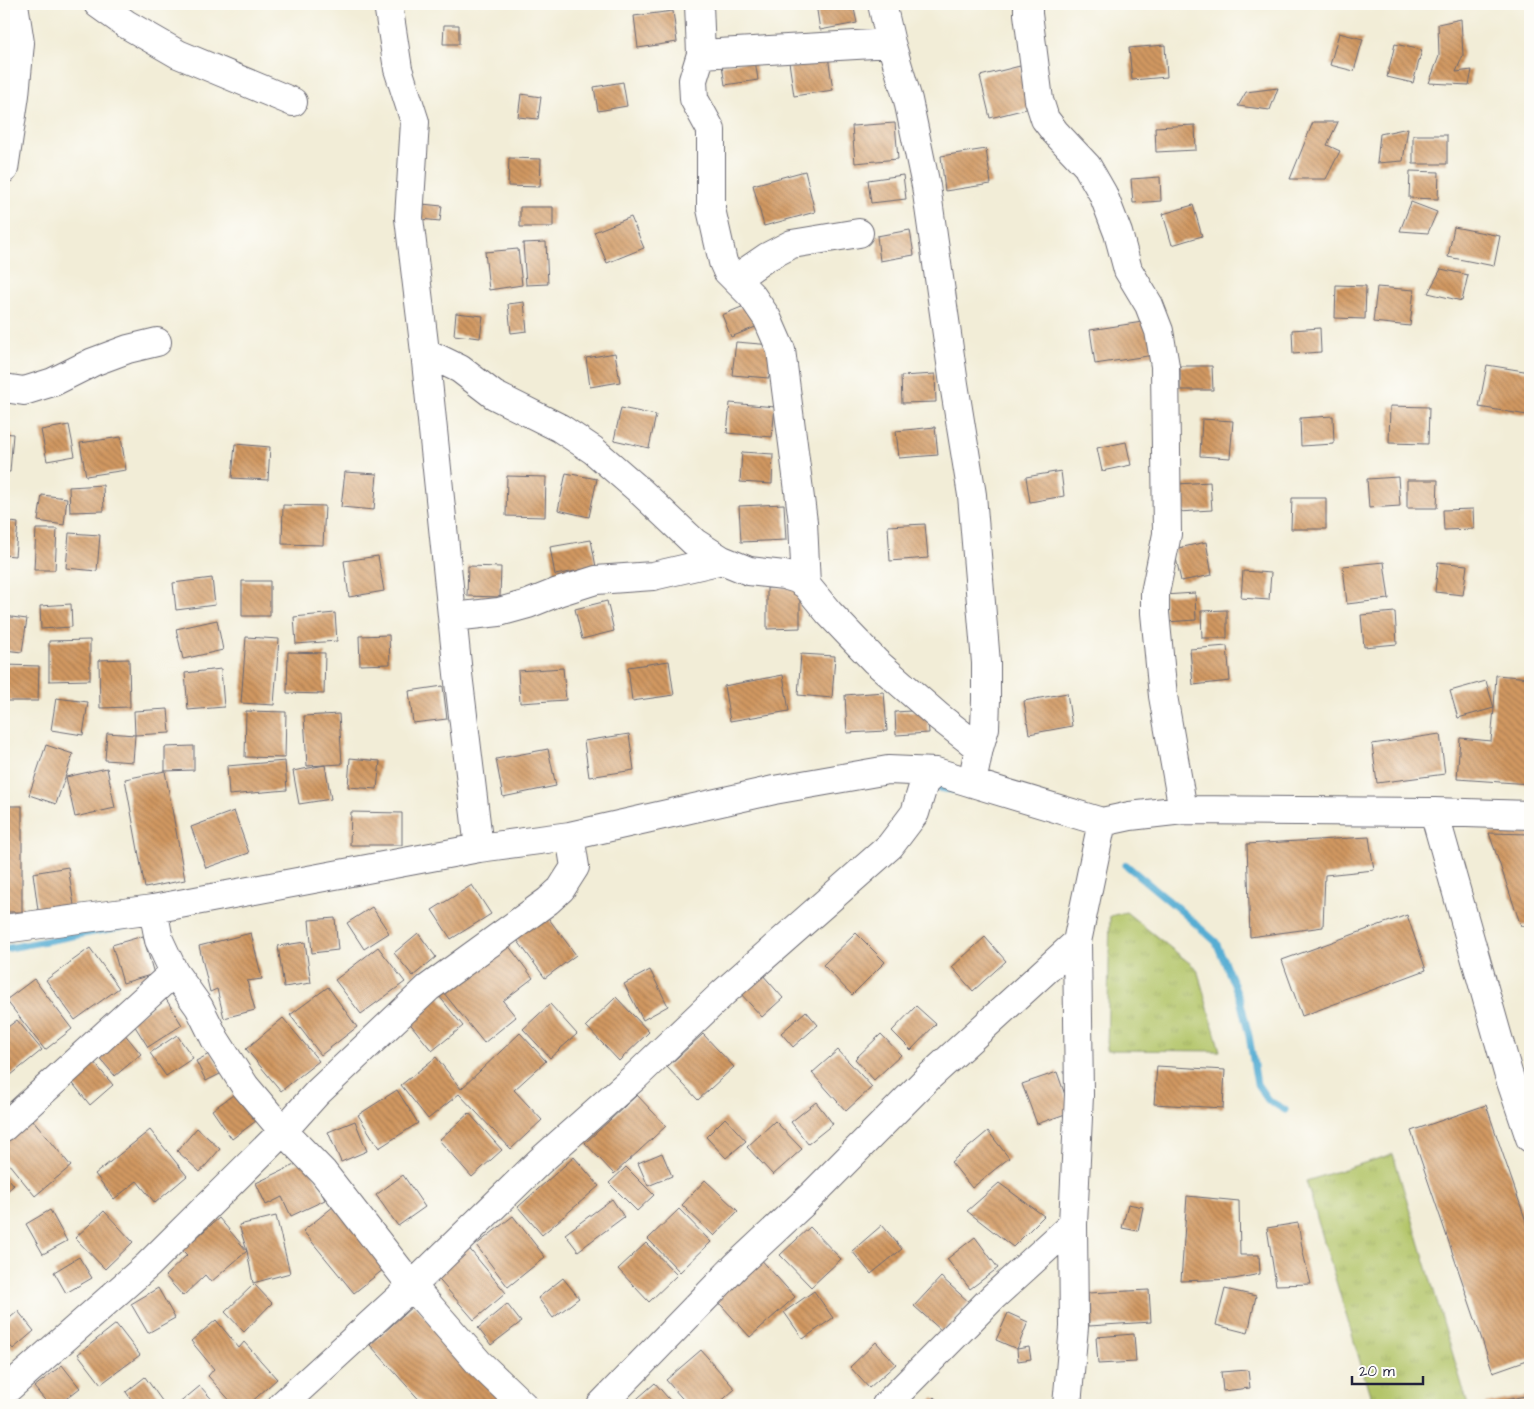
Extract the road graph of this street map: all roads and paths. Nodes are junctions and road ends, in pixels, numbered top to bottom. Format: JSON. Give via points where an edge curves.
{"nodes":[{"id":1,"x":14,"y":4,"type":"edge"},
{"id":2,"x":98,"y":4,"type":"edge"},
{"id":3,"x":388,"y":4,"type":"edge"},
{"id":4,"x":698,"y":4,"type":"edge"},
{"id":5,"x":882,"y":4,"type":"edge"},
{"id":6,"x":1028,"y":4,"type":"edge"},
{"id":7,"x":891,"y":43,"type":"junction"},
{"id":8,"x":701,"y":54,"type":"junction"},
{"id":9,"x":293,"y":102,"type":"dead end"},
{"id":10,"x":4,"y":169,"type":"edge"},
{"id":11,"x":859,"y":233,"type":"dead end"},
{"id":12,"x":734,"y":279,"type":"junction"},
{"id":13,"x":157,"y":342,"type":"dead end"},
{"id":14,"x":425,"y":352,"type":"junction"},
{"id":15,"x":4,"y":388,"type":"edge"},
{"id":16,"x":722,"y":560,"type":"junction"},
{"id":17,"x":806,"y":585,"type":"junction"},
{"id":18,"x":453,"y":617,"type":"junction"},
{"id":19,"x":979,"y":748,"type":"junction"},
{"id":20,"x":930,"y":778,"type":"junction"},
{"id":21,"x":972,"y":783,"type":"junction"},
{"id":22,"x":1183,"y":810,"type":"junction"},
{"id":23,"x":1434,"y":812,"type":"junction"},
{"id":24,"x":1530,"y":815,"type":"edge"},
{"id":25,"x":1102,"y":822,"type":"junction"},
{"id":26,"x":478,"y":848,"type":"junction"},
{"id":27,"x":572,"y":849,"type":"junction"},
{"id":28,"x":156,"y":923,"type":"junction"},
{"id":29,"x":4,"y":929,"type":"edge"},
{"id":30,"x":1077,"y":942,"type":"junction"},
{"id":31,"x":174,"y":972,"type":"junction"},
{"id":32,"x":1519,"y":1074,"type":"edge"},
{"id":33,"x":4,"y":1127,"type":"edge"},
{"id":34,"x":283,"y":1130,"type":"junction"},
{"id":35,"x":1530,"y":1138,"type":"edge"},
{"id":36,"x":1073,"y":1224,"type":"junction"},
{"id":37,"x":412,"y":1286,"type":"junction"},
{"id":38,"x":4,"y":1393,"type":"edge"},
{"id":39,"x":16,"y":1405,"type":"edge"},
{"id":40,"x":282,"y":1405,"type":"edge"},
{"id":41,"x":524,"y":1405,"type":"edge"},
{"id":42,"x":601,"y":1405,"type":"edge"},
{"id":43,"x":886,"y":1405,"type":"edge"},
{"id":44,"x":1067,"y":1405,"type":"edge"}],
"edges":[{"from":1,"to":10,"type":"street","via":[[20,43]]},
{"from":2,"to":9,"type":"street","via":[[178,54]]},
{"from":3,"to":14,"type":"street","via":[[398,69],[415,122],[409,218]]},
{"from":4,"to":8,"type":"street"},
{"from":5,"to":7,"type":"street"},
{"from":6,"to":22,"type":"street","via":[[1039,100],[1045,118],[1087,166],[1103,194],[1128,270],[1149,305],[1159,331],[1165,366],[1167,534],[1154,613],[1163,696]]},
{"from":7,"to":8,"type":"street"},
{"from":7,"to":19,"type":"street","via":[[908,100],[926,186],[972,495],[986,663],[985,728]]},
{"from":8,"to":12,"type":"street","via":[[692,80],[694,98],[711,130],[710,209],[723,262]]},
{"from":11,"to":12,"type":"street","via":[[792,244]]},
{"from":12,"to":17,"type":"street","via":[[752,296],[767,318],[781,350],[803,522]]},
{"from":13,"to":15,"type":"street","via":[[110,355],[53,382],[24,391]]},
{"from":14,"to":16,"type":"street","via":[[460,369],[494,395],[560,428],[593,450],[694,542]]},
{"from":14,"to":18,"type":"street"},
{"from":16,"to":17,"type":"street","via":[[749,570],[784,575]]},
{"from":16,"to":18,"type":"street","via":[[653,576],[596,580],[499,612]]},
{"from":17,"to":19,"type":"street","via":[[875,661]]},
{"from":18,"to":26,"type":"street"},
{"from":19,"to":21,"type":"street"},
{"from":20,"to":21,"type":"street"},
{"from":20,"to":27,"type":"street","via":[[888,770],[774,790]]},
{"from":20,"to":37,"type":"street","via":[[914,813],[890,846],[723,993]]},
{"from":21,"to":25,"type":"street"},
{"from":22,"to":23,"type":"street"},
{"from":22,"to":25,"type":"street"},
{"from":23,"to":24,"type":"street"},
{"from":23,"to":32,"type":"street"},
{"from":25,"to":30,"type":"street"},
{"from":26,"to":27,"type":"street"},
{"from":26,"to":28,"type":"street"},
{"from":27,"to":34,"type":"street","via":[[561,889],[428,988],[317,1093]]},
{"from":28,"to":29,"type":"street"},
{"from":28,"to":31,"type":"street"},
{"from":30,"to":36,"type":"street","via":[[1079,1095]]},
{"from":30,"to":42,"type":"street","via":[[929,1077],[736,1266]]},
{"from":31,"to":33,"type":"street"},
{"from":31,"to":34,"type":"street","via":[[199,1007],[234,1070]]},
{"from":32,"to":35,"type":"street"},
{"from":34,"to":37,"type":"street","via":[[323,1172]]},
{"from":34,"to":38,"type":"street","via":[[148,1264]]},
{"from":36,"to":43,"type":"street","via":[[993,1297]]},
{"from":36,"to":44,"type":"street","via":[[1074,1327]]},
{"from":37,"to":40,"type":"street"},
{"from":37,"to":41,"type":"street","via":[[479,1363]]},
{"from":38,"to":39,"type":"street"}]}
